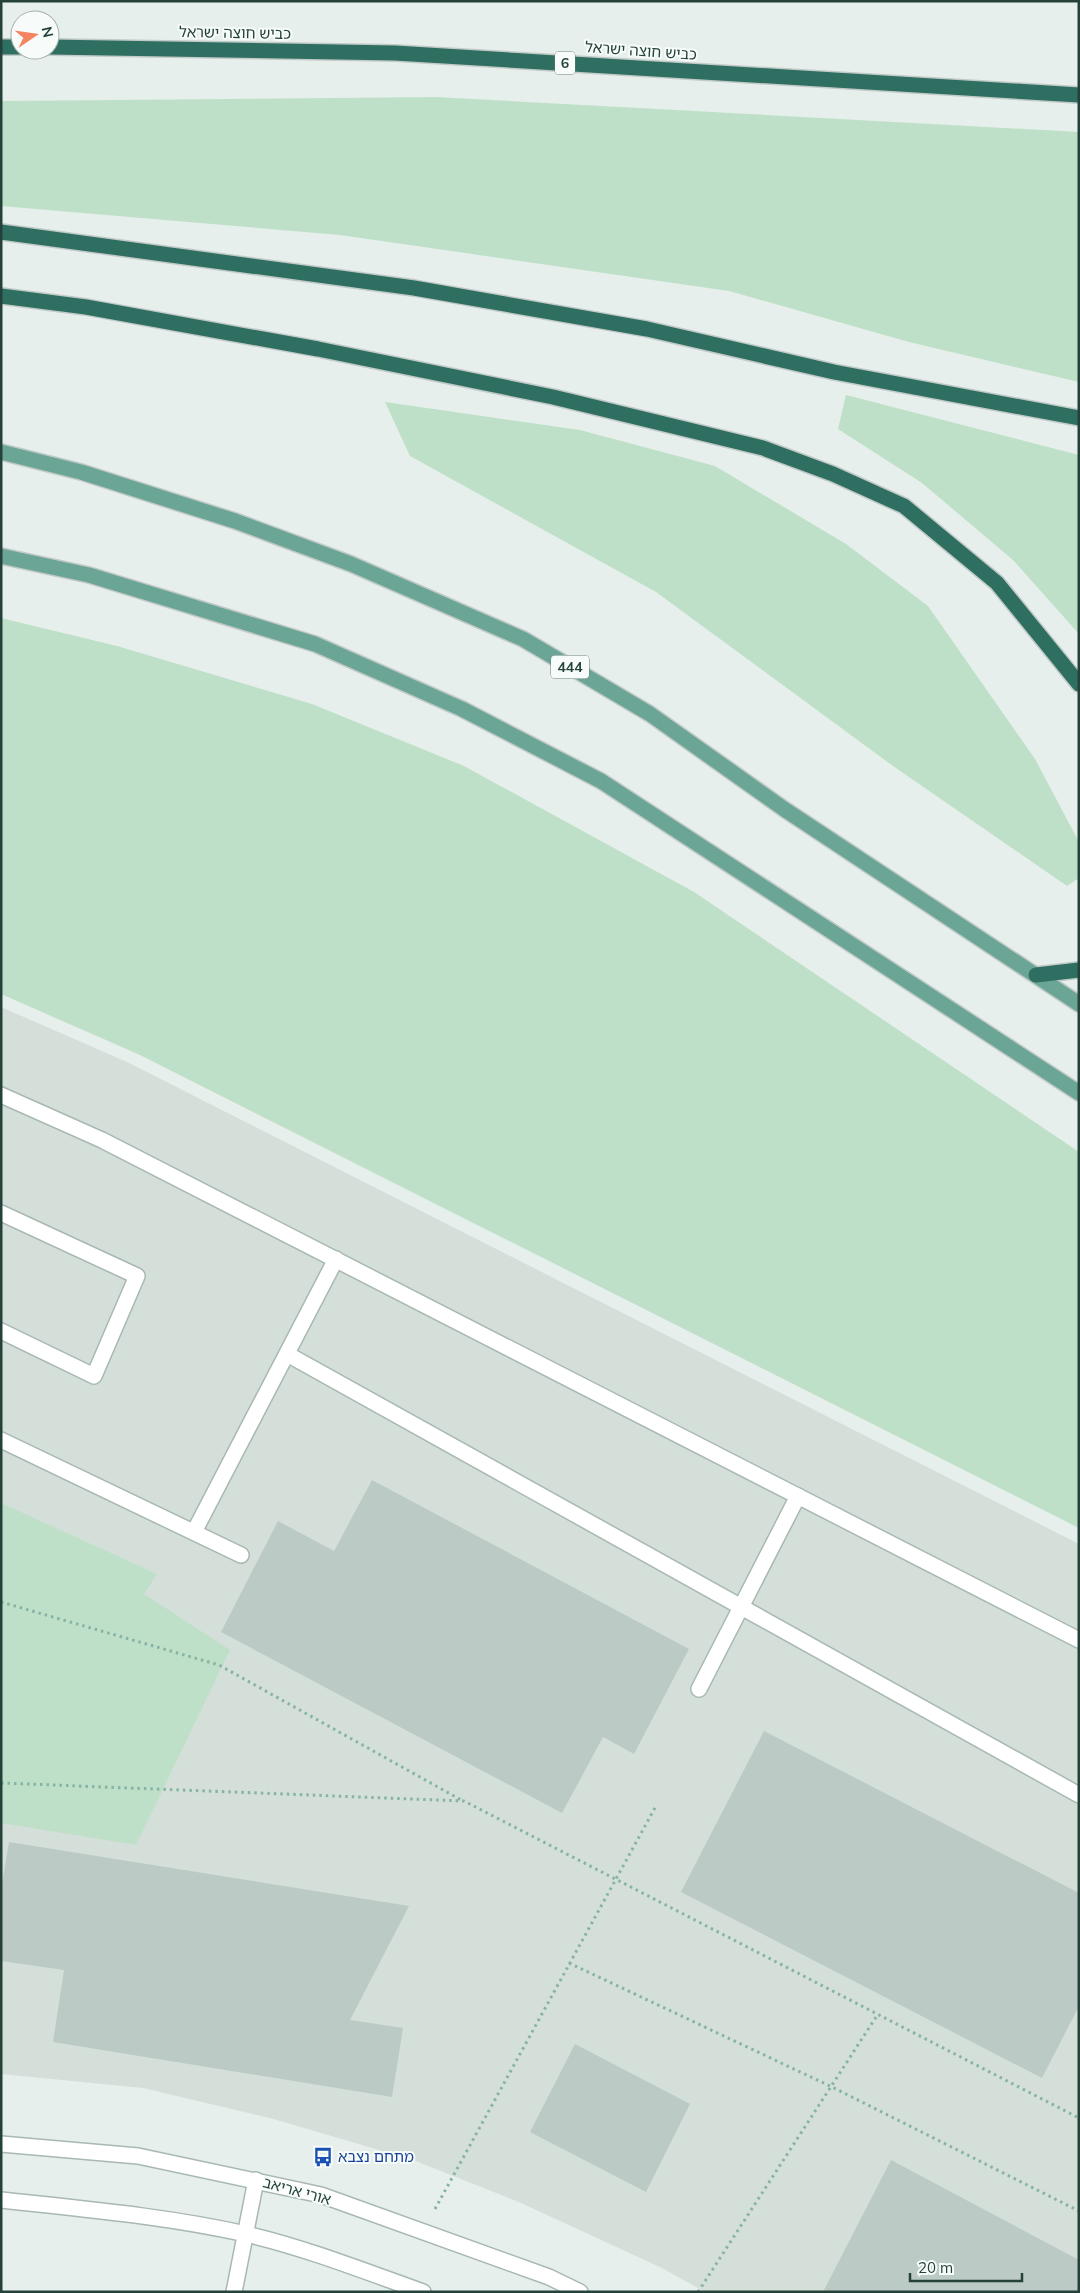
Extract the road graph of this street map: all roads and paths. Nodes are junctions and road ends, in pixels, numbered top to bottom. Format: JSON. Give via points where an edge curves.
{"nodes":[{"id":1,"x":60,"y":47,"type":"edge"},
{"id":2,"x":1079,"y":95,"type":"edge"},
{"id":3,"x":1,"y":232,"type":"edge"},
{"id":4,"x":1,"y":296,"type":"edge"},
{"id":5,"x":1079,"y":418,"type":"edge"},
{"id":6,"x":1,"y":452,"type":"edge"},
{"id":7,"x":1,"y":556,"type":"edge"},
{"id":8,"x":1079,"y":684,"type":"edge"},
{"id":9,"x":1079,"y":970,"type":"edge"},
{"id":10,"x":1036,"y":975,"type":"junction"},
{"id":11,"x":1079,"y":1004,"type":"edge"},
{"id":12,"x":1079,"y":1093,"type":"edge"},
{"id":13,"x":1,"y":1095,"type":"edge"},
{"id":14,"x":1,"y":1212,"type":"edge"},
{"id":15,"x":336,"y":1260,"type":"junction"},
{"id":16,"x":1,"y":1331,"type":"edge"},
{"id":17,"x":287,"y":1354,"type":"junction"},
{"id":18,"x":1,"y":1440,"type":"edge"},
{"id":19,"x":798,"y":1496,"type":"junction"},
{"id":20,"x":194,"y":1532,"type":"junction"},
{"id":21,"x":241,"y":1556,"type":"dead end"},
{"id":22,"x":1,"y":1602,"type":"edge"},
{"id":23,"x":742,"y":1608,"type":"junction"},
{"id":24,"x":1079,"y":1640,"type":"edge"},
{"id":25,"x":699,"y":1689,"type":"dead end"},
{"id":26,"x":1,"y":1783,"type":"edge"},
{"id":27,"x":1079,"y":1795,"type":"edge"},
{"id":28,"x":464,"y":1801,"type":"junction"},
{"id":29,"x":656,"y":1806,"type":"dead end"},
{"id":30,"x":616,"y":1879,"type":"junction"},
{"id":31,"x":569,"y":1963,"type":"junction"},
{"id":32,"x":878,"y":2014,"type":"junction"},
{"id":33,"x":830,"y":2086,"type":"junction"},
{"id":34,"x":1079,"y":2118,"type":"edge"},
{"id":35,"x":1,"y":2144,"type":"edge"},
{"id":36,"x":256,"y":2180,"type":"junction"},
{"id":37,"x":1,"y":2200,"type":"edge"},
{"id":38,"x":1079,"y":2211,"type":"edge"},
{"id":39,"x":423,"y":2232,"type":"junction"},
{"id":40,"x":245,"y":2234,"type":"junction"},
{"id":41,"x":234,"y":2292,"type":"edge"},
{"id":42,"x":422,"y":2292,"type":"edge"},
{"id":43,"x":580,"y":2292,"type":"edge"},
{"id":44,"x":698,"y":2292,"type":"edge"}],
"edges":[{"from":1,"to":2,"type":"highway","name":"כביש חוצה ישראל","number":"6","via":[[395,53]]},
{"from":3,"to":5,"type":"highway","via":[[424,290],[647,329],[834,372]]},
{"from":4,"to":8,"type":"highway","via":[[86,307],[318,349],[553,397],[763,448],[833,474],[904,506],[997,583]]},
{"from":6,"to":10,"type":"main road","number":"444","via":[[81,472],[235,521],[352,564],[523,640],[650,714],[784,809]]},
{"from":7,"to":12,"type":"main road","via":[[89,575],[314,644],[462,709],[601,781]]},
{"from":9,"to":10,"type":"highway"},
{"from":10,"to":11,"type":"main road","number":"444"},
{"from":13,"to":15,"type":"street","via":[[102,1140]]},
{"from":14,"to":16,"type":"street","via":[[136,1276],[94,1376]]},
{"from":15,"to":17,"type":"street"},
{"from":15,"to":19,"type":"street"},
{"from":17,"to":20,"type":"street"},
{"from":17,"to":23,"type":"street"},
{"from":18,"to":20,"type":"street"},
{"from":19,"to":23,"type":"street"},
{"from":19,"to":24,"type":"street"},
{"from":20,"to":21,"type":"street"},
{"from":22,"to":28,"type":"path","via":[[219,1665]]},
{"from":23,"to":25,"type":"street"},
{"from":23,"to":27,"type":"street"},
{"from":26,"to":28,"type":"path"},
{"from":28,"to":30,"type":"path"},
{"from":29,"to":30,"type":"path"},
{"from":30,"to":31,"type":"path"},
{"from":30,"to":32,"type":"path"},
{"from":31,"to":33,"type":"path"},
{"from":31,"to":39,"type":"path"},
{"from":32,"to":33,"type":"path"},
{"from":32,"to":34,"type":"path"},
{"from":33,"to":38,"type":"path"},
{"from":33,"to":44,"type":"path"},
{"from":35,"to":36,"type":"street","name":"אורי אריאב","via":[[138,2156]]},
{"from":36,"to":39,"type":"street","name":"אורי אריאב","via":[[321,2195]]},
{"from":36,"to":40,"type":"street"},
{"from":37,"to":40,"type":"street","via":[[129,2213]]},
{"from":39,"to":43,"type":"street","name":"אורי אריאב","via":[[549,2277]]},
{"from":40,"to":41,"type":"street"},
{"from":40,"to":42,"type":"street","via":[[306,2250]]}]}
